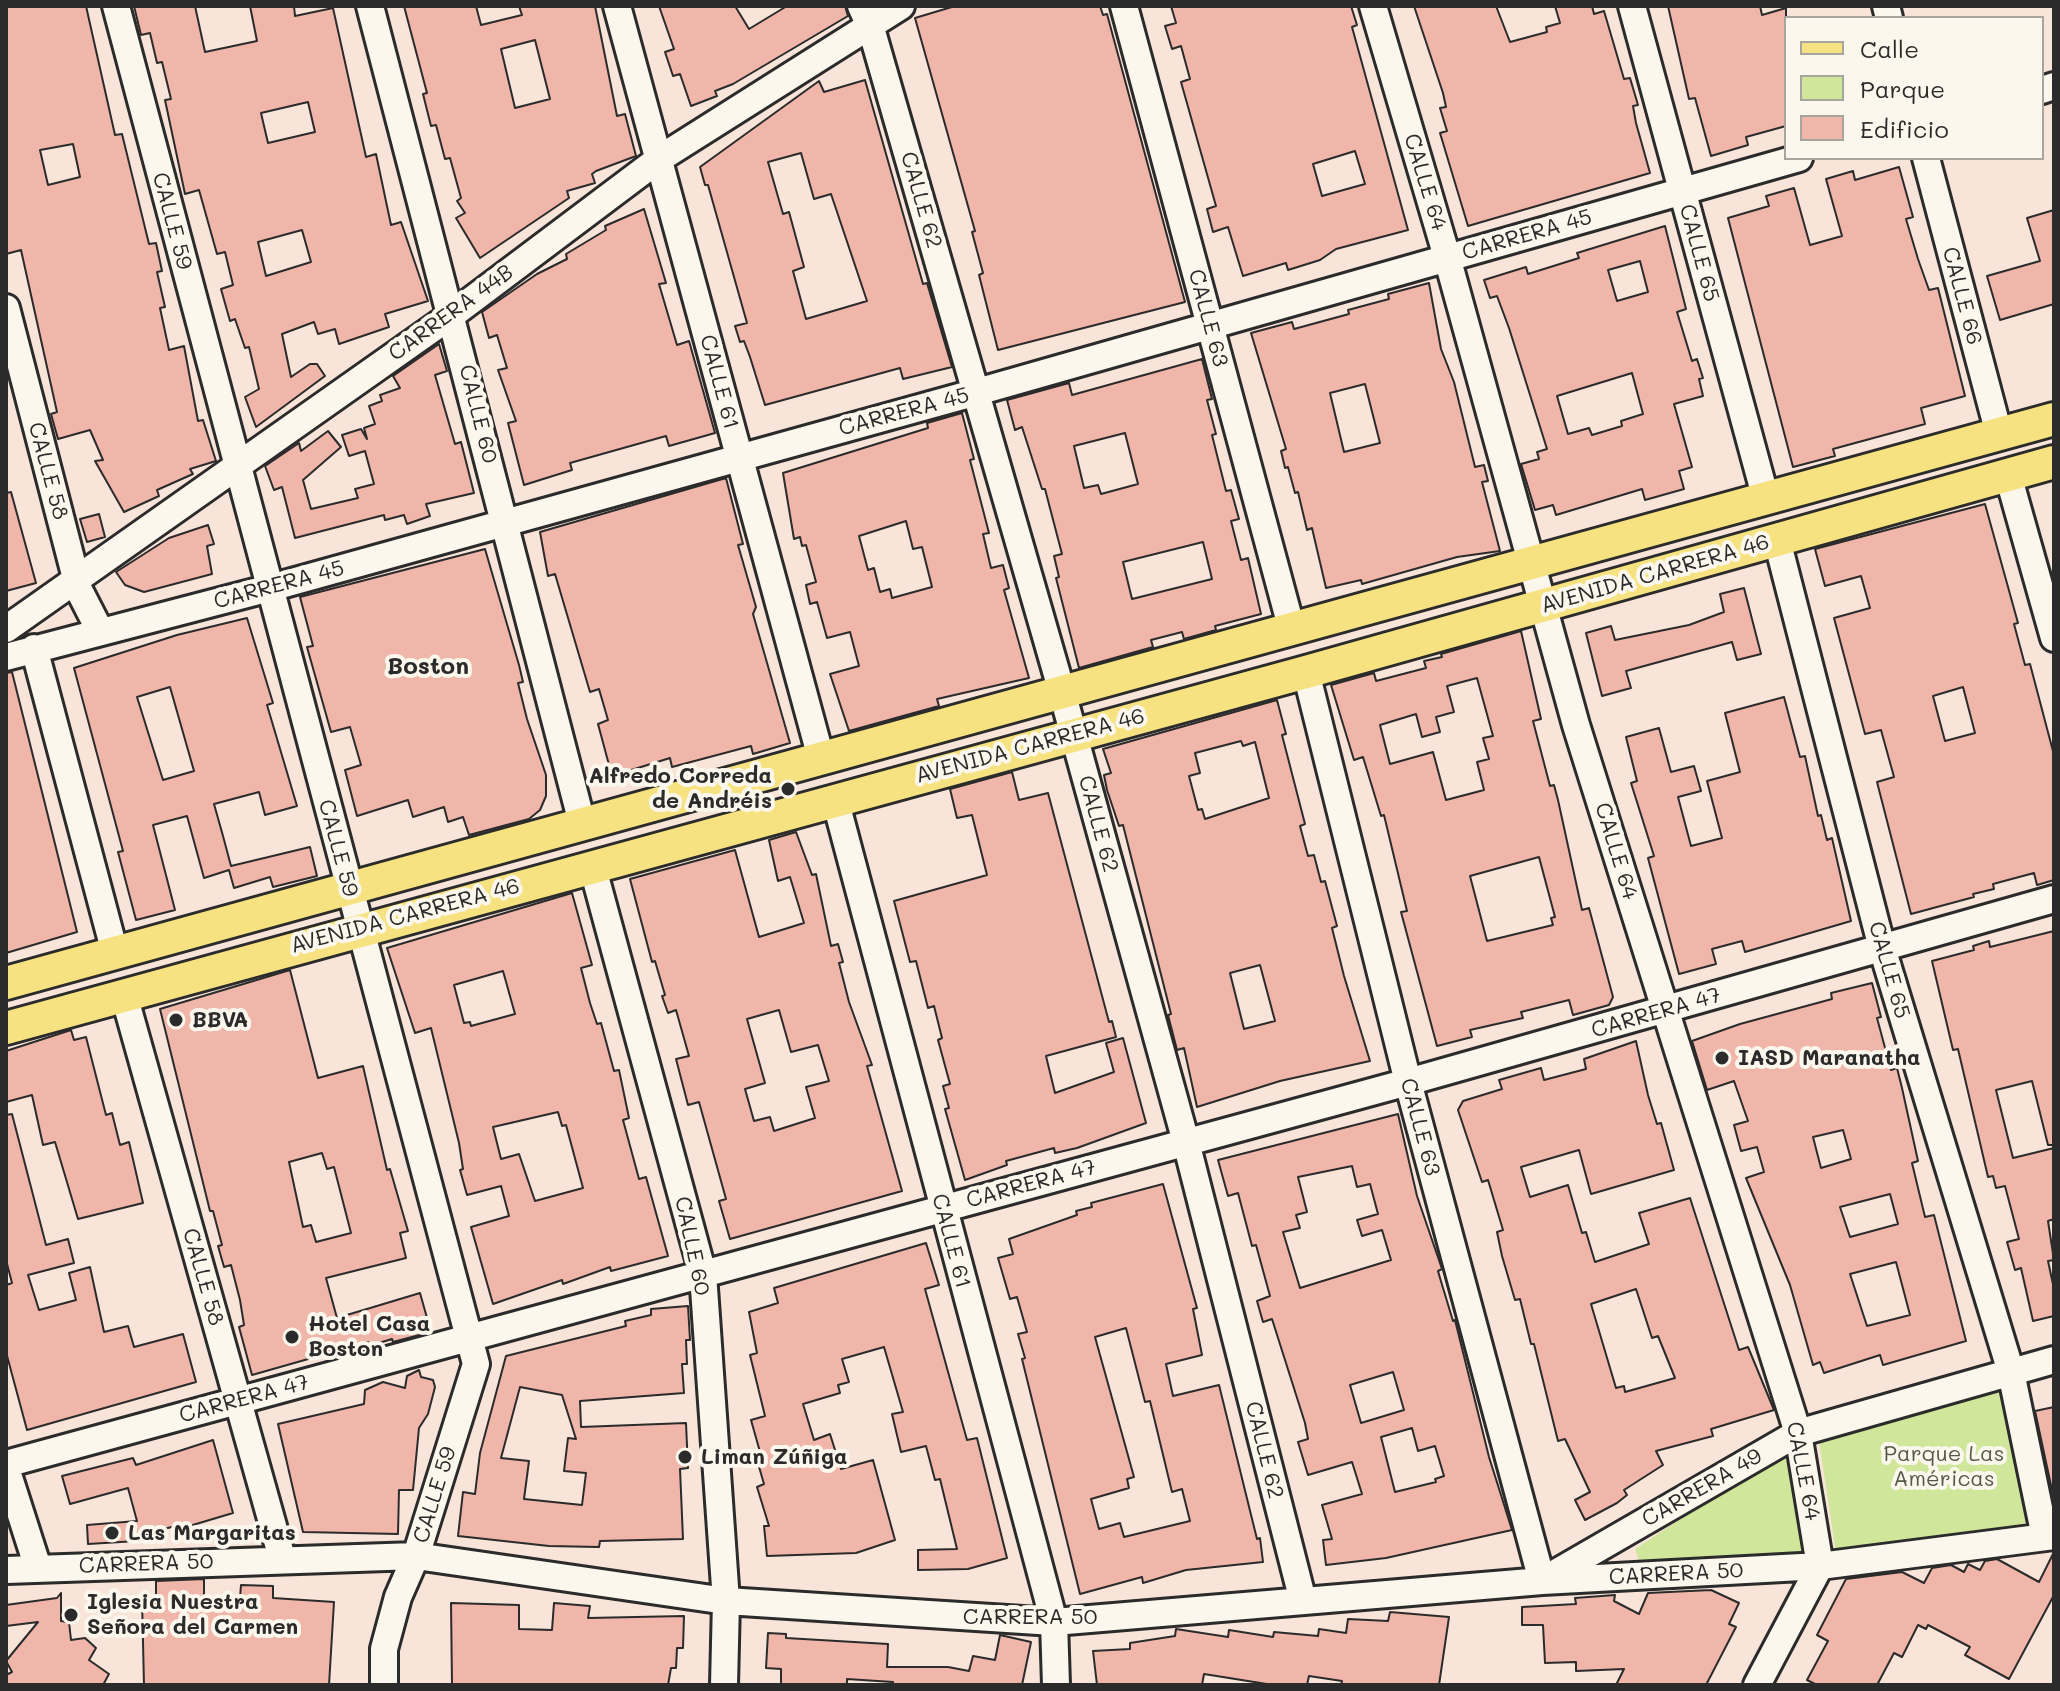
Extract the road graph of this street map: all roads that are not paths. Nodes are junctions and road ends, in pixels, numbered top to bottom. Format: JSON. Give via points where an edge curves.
{"nodes":[{"id":1,"x":116,"y":6,"type":"edge"},
{"id":2,"x":370,"y":6,"type":"edge"},
{"id":3,"x":617,"y":6,"type":"edge"},
{"id":4,"x":901,"y":6,"type":"edge"},
{"id":5,"x":1124,"y":6,"type":"edge"},
{"id":6,"x":1373,"y":6,"type":"edge"},
{"id":7,"x":1632,"y":6,"type":"edge"},
{"id":8,"x":866,"y":17,"type":"edge"},
{"id":9,"x":659,"y":159,"type":"junction"},
{"id":10,"x":1792,"y":160,"type":"edge"},
{"id":11,"x":1927,"y":160,"type":"edge"},
{"id":12,"x":1682,"y":191,"type":"junction"},
{"id":13,"x":1447,"y":257,"type":"junction"},
{"id":14,"x":6,"y":308,"type":"edge"},
{"id":15,"x":453,"y":314,"type":"junction"},
{"id":16,"x":1210,"y":324,"type":"junction"},
{"id":17,"x":977,"y":392,"type":"junction"},
{"id":18,"x":2054,"y":419,"type":"edge"},
{"id":19,"x":1999,"y":434,"type":"junction"},
{"id":20,"x":739,"y":456,"type":"junction"},
{"id":21,"x":2054,"y":462,"type":"edge"},
{"id":22,"x":237,"y":464,"type":"junction"},
{"id":23,"x":2008,"y":475,"type":"junction"},
{"id":24,"x":1766,"y":499,"type":"junction"},
{"id":25,"x":505,"y":522,"type":"junction"},
{"id":26,"x":1777,"y":540,"type":"junction"},
{"id":27,"x":1530,"y":564,"type":"junction"},
{"id":28,"x":76,"y":578,"type":"junction"},
{"id":29,"x":270,"y":588,"type":"junction"},
{"id":30,"x":1541,"y":606,"type":"junction"},
{"id":31,"x":6,"y":629,"type":"edge"},
{"id":32,"x":1292,"y":630,"type":"junction"},
{"id":33,"x":100,"y":631,"type":"junction"},
{"id":34,"x":2054,"y":638,"type":"edge"},
{"id":35,"x":34,"y":648,"type":"junction"},
{"id":36,"x":6,"y":657,"type":"edge"},
{"id":37,"x":1306,"y":672,"type":"junction"},
{"id":38,"x":1062,"y":692,"type":"junction"},
{"id":39,"x":1073,"y":734,"type":"junction"},
{"id":40,"x":821,"y":758,"type":"junction"},
{"id":41,"x":835,"y":799,"type":"junction"},
{"id":42,"x":582,"y":823,"type":"junction"},
{"id":43,"x":592,"y":865,"type":"junction"},
{"id":44,"x":349,"y":887,"type":"junction"},
{"id":45,"x":2054,"y":899,"type":"edge"},
{"id":46,"x":360,"y":929,"type":"junction"},
{"id":47,"x":1882,"y":948,"type":"junction"},
{"id":48,"x":115,"y":953,"type":"junction"},
{"id":49,"x":6,"y":983,"type":"edge"},
{"id":50,"x":124,"y":995,"type":"junction"},
{"id":51,"x":1664,"y":1011,"type":"junction"},
{"id":52,"x":6,"y":1028,"type":"edge"},
{"id":53,"x":1408,"y":1082,"type":"junction"},
{"id":54,"x":1186,"y":1142,"type":"junction"},
{"id":55,"x":942,"y":1209,"type":"junction"},
{"id":56,"x":703,"y":1274,"type":"junction"},
{"id":57,"x":469,"y":1338,"type":"junction"},
{"id":58,"x":2054,"y":1360,"type":"edge"},
{"id":59,"x":2011,"y":1372,"type":"junction"},
{"id":60,"x":238,"y":1400,"type":"junction"},
{"id":61,"x":1798,"y":1433,"type":"junction"},
{"id":62,"x":6,"y":1466,"type":"edge"},
{"id":63,"x":2050,"y":1536,"type":"edge"},
{"id":64,"x":416,"y":1556,"type":"junction"},
{"id":65,"x":282,"y":1558,"type":"junction"},
{"id":66,"x":1820,"y":1566,"type":"junction"},
{"id":67,"x":38,"y":1568,"type":"junction"},
{"id":68,"x":6,"y":1570,"type":"edge"},
{"id":69,"x":1542,"y":1581,"type":"junction"},
{"id":70,"x":726,"y":1601,"type":"junction"},
{"id":71,"x":1303,"y":1601,"type":"junction"},
{"id":72,"x":1054,"y":1622,"type":"junction"},
{"id":73,"x":384,"y":1685,"type":"edge"},
{"id":74,"x":724,"y":1685,"type":"edge"},
{"id":75,"x":1056,"y":1685,"type":"edge"},
{"id":76,"x":1757,"y":1685,"type":"edge"}],
"edges":[{"from":1,"to":22,"type":"street","name":"CALLE 59"},
{"from":2,"to":15,"type":"street","name":"CALLE 60"},
{"from":3,"to":9,"type":"street","name":"CALLE 61"},
{"from":4,"to":8,"type":"street","name":"CARRERA 44B"},
{"from":5,"to":16,"type":"street","name":"CALLE 63"},
{"from":6,"to":13,"type":"street","name":"CALLE 64"},
{"from":7,"to":12,"type":"street","name":"CALLE 65"},
{"from":8,"to":9,"type":"street","name":"CARRERA 44B"},
{"from":8,"to":17,"type":"street","name":"CALLE 62"},
{"from":9,"to":15,"type":"street","name":"CARRERA 44B"},
{"from":9,"to":20,"type":"street","name":"CALLE 61"},
{"from":10,"to":12,"type":"street","name":"CARRERA 45"},
{"from":11,"to":19,"type":"street","name":"CALLE 66"},
{"from":12,"to":13,"type":"street","name":"CARRERA 45"},
{"from":12,"to":24,"type":"street","name":"CALLE 65"},
{"from":13,"to":16,"type":"street","name":"CARRERA 45"},
{"from":13,"to":27,"type":"street","name":"CALLE 64"},
{"from":14,"to":28,"type":"street","name":"CALLE 58"},
{"from":15,"to":22,"type":"street","name":"CARRERA 44B"},
{"from":15,"to":25,"type":"street","name":"CALLE 60"},
{"from":16,"to":17,"type":"street","name":"CARRERA 45"},
{"from":16,"to":32,"type":"street","name":"CALLE 63"},
{"from":17,"to":20,"type":"street","name":"CARRERA 45"},
{"from":17,"to":38,"type":"street","name":"CALLE 62"},
{"from":18,"to":19,"type":"main road","name":"AVENIDA CARRERA 46"},
{"from":19,"to":24,"type":"main road","name":"AVENIDA CARRERA 46"},
{"from":20,"to":25,"type":"street","name":"CARRERA 45"},
{"from":20,"to":40,"type":"street","name":"CALLE 61"},
{"from":21,"to":23,"type":"main road","name":"AVENIDA CARRERA 46"},
{"from":22,"to":28,"type":"street","name":"CARRERA 44B"},
{"from":22,"to":29,"type":"street","name":"CALLE 59"},
{"from":23,"to":26,"type":"main road","name":"AVENIDA CARRERA 46"},
{"from":23,"to":34,"type":"street"},
{"from":24,"to":27,"type":"main road","name":"AVENIDA CARRERA 46"},
{"from":25,"to":29,"type":"street","name":"CARRERA 45"},
{"from":25,"to":42,"type":"street","name":"CALLE 60"},
{"from":26,"to":30,"type":"main road","name":"AVENIDA CARRERA 46"},
{"from":26,"to":47,"type":"street","name":"CALLE 65"},
{"from":27,"to":30,"type":"street","name":"CALLE 64"},
{"from":27,"to":32,"type":"main road","name":"AVENIDA CARRERA 46"},
{"from":28,"to":31,"type":"street","name":"CARRERA 44B"},
{"from":28,"to":33,"type":"street","name":"CALLE 58"},
{"from":29,"to":33,"type":"street","name":"CARRERA 45"},
{"from":29,"to":44,"type":"street","name":"CALLE 59"},
{"from":30,"to":37,"type":"main road","name":"AVENIDA CARRERA 46"},
{"from":30,"to":51,"type":"street","name":"CALLE 64"},
{"from":32,"to":38,"type":"main road","name":"AVENIDA CARRERA 46"},
{"from":33,"to":35,"type":"street","name":"CARRERA 45"},
{"from":35,"to":36,"type":"street","name":"CARRERA 45"},
{"from":35,"to":48,"type":"street"},
{"from":37,"to":39,"type":"main road","name":"AVENIDA CARRERA 46"},
{"from":37,"to":53,"type":"street","name":"CALLE 63"},
{"from":38,"to":39,"type":"street","name":"CALLE 62"},
{"from":38,"to":40,"type":"main road","name":"AVENIDA CARRERA 46"},
{"from":39,"to":41,"type":"main road","name":"AVENIDA CARRERA 46"},
{"from":39,"to":54,"type":"street","name":"CALLE 62"},
{"from":40,"to":42,"type":"main road","name":"AVENIDA CARRERA 46"},
{"from":41,"to":43,"type":"main road","name":"AVENIDA CARRERA 46"},
{"from":41,"to":55,"type":"street","name":"CALLE 61"},
{"from":42,"to":44,"type":"main road","name":"AVENIDA CARRERA 46"},
{"from":43,"to":46,"type":"main road","name":"AVENIDA CARRERA 46"},
{"from":43,"to":56,"type":"street","name":"CALLE 60"},
{"from":44,"to":46,"type":"street","name":"CALLE 59"},
{"from":44,"to":48,"type":"main road","name":"AVENIDA CARRERA 46"},
{"from":45,"to":47,"type":"street","name":"CARRERA 47"},
{"from":46,"to":50,"type":"main road","name":"AVENIDA CARRERA 46"},
{"from":46,"to":57,"type":"street","name":"CALLE 59"},
{"from":47,"to":51,"type":"street","name":"CARRERA 47"},
{"from":47,"to":59,"type":"street","name":"CALLE 65"},
{"from":48,"to":49,"type":"main road","name":"AVENIDA CARRERA 46"},
{"from":50,"to":52,"type":"main road","name":"AVENIDA CARRERA 46"},
{"from":50,"to":60,"type":"street","name":"CALLE 58"},
{"from":51,"to":53,"type":"street","name":"CARRERA 47"},
{"from":51,"to":61,"type":"street","name":"CALLE 64"},
{"from":53,"to":54,"type":"street","name":"CARRERA 47"},
{"from":53,"to":69,"type":"street","name":"CALLE 63"},
{"from":54,"to":55,"type":"street","name":"CARRERA 47"},
{"from":54,"to":71,"type":"street","name":"CALLE 62"},
{"from":55,"to":56,"type":"street","name":"CARRERA 47"},
{"from":55,"to":72,"type":"street","name":"CALLE 61"},
{"from":56,"to":57,"type":"street","name":"CARRERA 47"},
{"from":56,"to":70,"type":"street","name":"CALLE 60"},
{"from":57,"to":60,"type":"street","name":"CARRERA 47"},
{"from":57,"to":64,"type":"street","name":"CALLE 59","via":[[476,1364]]},
{"from":58,"to":59,"type":"street","name":"CARRERA 49"},
{"from":59,"to":61,"type":"street","name":"CARRERA 49"},
{"from":59,"to":63,"type":"street","name":"CALLE 65"},
{"from":60,"to":62,"type":"street","name":"CARRERA 47"},
{"from":60,"to":65,"type":"street","name":"CALLE 58"},
{"from":61,"to":66,"type":"street","name":"CALLE 64"},
{"from":61,"to":69,"type":"street","name":"CARRERA 49"},
{"from":62,"to":67,"type":"street"},
{"from":63,"to":66,"type":"street","name":"CARRERA 50"},
{"from":64,"to":65,"type":"street","name":"CARRERA 50"},
{"from":64,"to":70,"type":"street","name":"CARRERA 50"},
{"from":64,"to":73,"type":"street","name":"CALLE 59","via":[[387,1636]]},
{"from":65,"to":67,"type":"street","name":"CARRERA 50"},
{"from":66,"to":69,"type":"street","name":"CARRERA 50"},
{"from":66,"to":76,"type":"street"},
{"from":67,"to":68,"type":"street","name":"CARRERA 50"},
{"from":69,"to":71,"type":"street","name":"CARRERA 50"},
{"from":70,"to":72,"type":"street","name":"CARRERA 50"},
{"from":70,"to":74,"type":"street","name":"CALLE 60"},
{"from":71,"to":72,"type":"street","name":"CARRERA 50"},
{"from":72,"to":75,"type":"street","name":"CALLE 61"}]}
